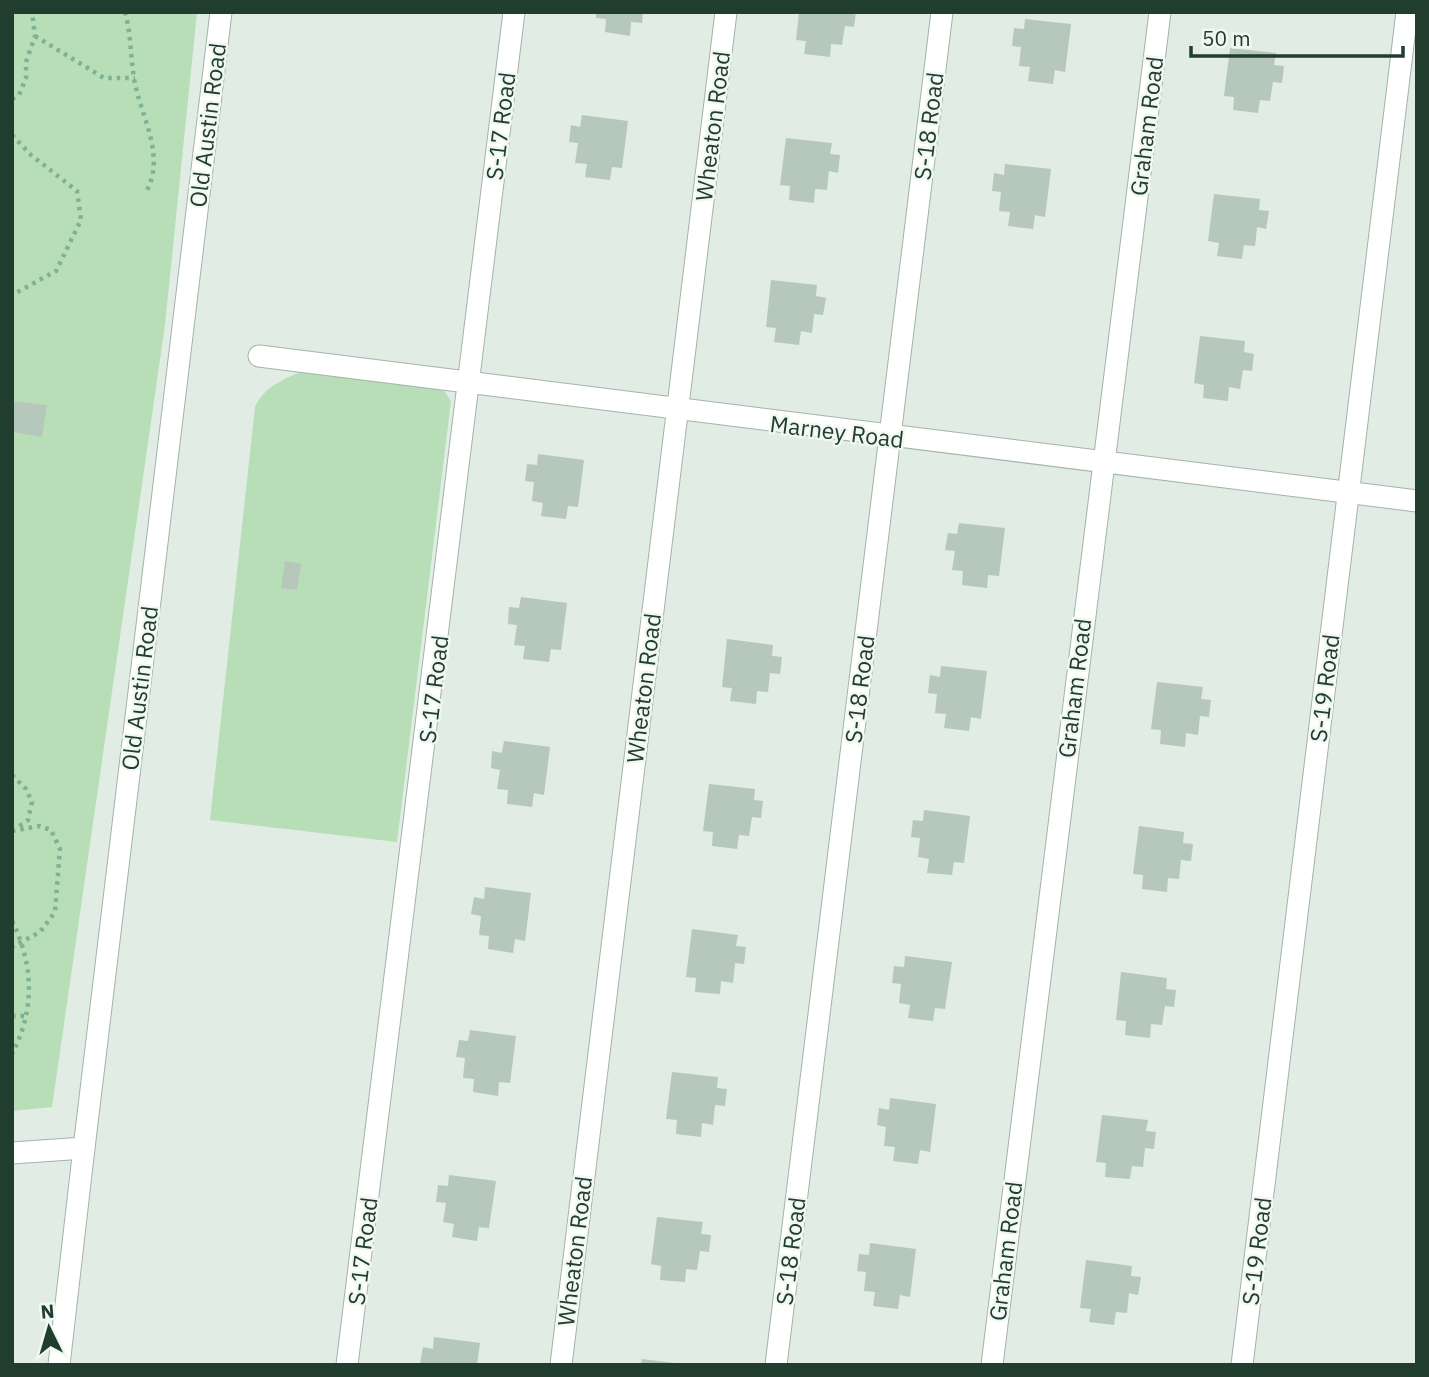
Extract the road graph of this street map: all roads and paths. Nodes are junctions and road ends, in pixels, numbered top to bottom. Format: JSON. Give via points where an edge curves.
{"nodes":[{"id":1,"x":32,"y":12,"type":"edge"},
{"id":2,"x":125,"y":12,"type":"edge"},
{"id":3,"x":221,"y":12,"type":"edge"},
{"id":4,"x":514,"y":12,"type":"edge"},
{"id":5,"x":726,"y":12,"type":"edge"},
{"id":6,"x":942,"y":12,"type":"edge"},
{"id":7,"x":1160,"y":12,"type":"edge"},
{"id":8,"x":1408,"y":12,"type":"edge"},
{"id":9,"x":35,"y":36,"type":"junction"},
{"id":10,"x":135,"y":78,"type":"junction"},
{"id":11,"x":12,"y":99,"type":"edge"},
{"id":12,"x":12,"y":135,"type":"edge"},
{"id":13,"x":146,"y":192,"type":"dead end"},
{"id":14,"x":12,"y":295,"type":"edge"},
{"id":15,"x":259,"y":356,"type":"dead end"},
{"id":16,"x":470,"y":385,"type":"junction"},
{"id":17,"x":677,"y":411,"type":"junction"},
{"id":18,"x":890,"y":437,"type":"junction"},
{"id":19,"x":1102,"y":462,"type":"junction"},
{"id":20,"x":1348,"y":493,"type":"junction"},
{"id":21,"x":1417,"y":501,"type":"edge"},
{"id":22,"x":12,"y":775,"type":"edge"},
{"id":23,"x":13,"y":831,"type":"edge"},
{"id":24,"x":12,"y":921,"type":"edge"},
{"id":25,"x":23,"y":942,"type":"junction"},
{"id":26,"x":12,"y":947,"type":"edge"},
{"id":27,"x":12,"y":1016,"type":"edge"},
{"id":28,"x":25,"y":1016,"type":"junction"},
{"id":29,"x":12,"y":1054,"type":"edge"},
{"id":30,"x":85,"y":1148,"type":"junction"},
{"id":31,"x":12,"y":1153,"type":"edge"},
{"id":32,"x":59,"y":1365,"type":"edge"},
{"id":33,"x":347,"y":1365,"type":"edge"},
{"id":34,"x":561,"y":1365,"type":"edge"},
{"id":35,"x":776,"y":1365,"type":"edge"},
{"id":36,"x":992,"y":1365,"type":"edge"},
{"id":37,"x":1242,"y":1365,"type":"edge"}],
"edges":[{"from":1,"to":9,"type":"path"},
{"from":2,"to":10,"type":"path"},
{"from":3,"to":30,"type":"street","name":"Old Austin Road"},
{"from":4,"to":16,"type":"street","name":"S-17 Road"},
{"from":5,"to":17,"type":"street","name":"Wheaton Road"},
{"from":6,"to":18,"type":"street","name":"S-18 Road"},
{"from":7,"to":19,"type":"street","name":"Graham Road"},
{"from":8,"to":20,"type":"street","name":"S-19 Road"},
{"from":9,"to":10,"type":"path","via":[[104,78]]},
{"from":9,"to":11,"type":"path","via":[[26,78],[19,95]]},
{"from":10,"to":13,"type":"path","via":[[149,125],[156,175]]},
{"from":12,"to":14,"type":"path","via":[[77,191],[81,220],[56,271]]},
{"from":15,"to":16,"type":"street","name":"Marney Road"},
{"from":16,"to":17,"type":"street","name":"Marney Road"},
{"from":16,"to":33,"type":"street","name":"S-17 Road"},
{"from":17,"to":18,"type":"street","name":"Marney Road"},
{"from":17,"to":34,"type":"street","name":"Wheaton Road"},
{"from":18,"to":19,"type":"street","name":"Marney Road"},
{"from":18,"to":35,"type":"street","name":"S-18 Road"},
{"from":19,"to":20,"type":"street","name":"Marney Road"},
{"from":19,"to":36,"type":"street","name":"Graham Road"},
{"from":20,"to":21,"type":"street","name":"Marney Road"},
{"from":20,"to":37,"type":"street","name":"S-19 Road"},
{"from":22,"to":23,"type":"path","via":[[32,802],[28,820]]},
{"from":23,"to":25,"type":"path","via":[[40,826],[51,830],[60,849],[55,912],[40,932]]},
{"from":24,"to":25,"type":"path"},
{"from":25,"to":26,"type":"path"},
{"from":25,"to":28,"type":"path","via":[[30,980]]},
{"from":27,"to":28,"type":"path"},
{"from":28,"to":29,"type":"path"},
{"from":30,"to":31,"type":"street"},
{"from":30,"to":32,"type":"street","name":"Old Austin Road"}]}
